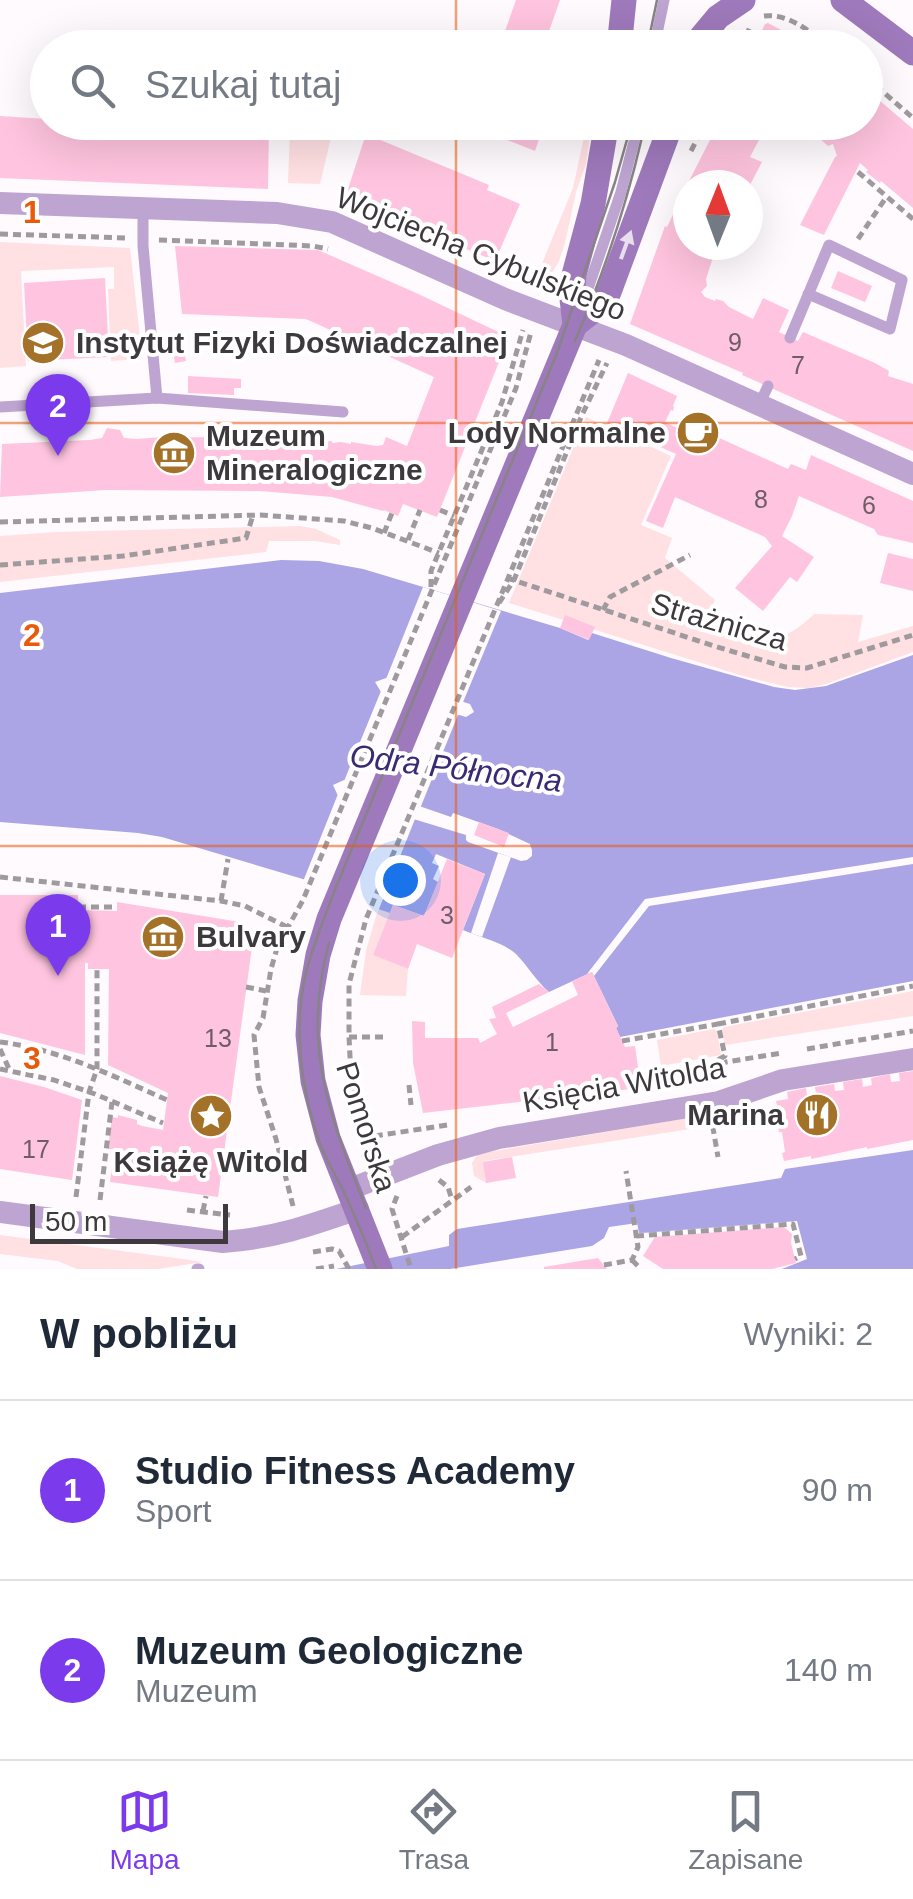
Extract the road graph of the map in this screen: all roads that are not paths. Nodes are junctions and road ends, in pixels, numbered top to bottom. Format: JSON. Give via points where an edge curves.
{"nodes":[{"id":1,"x":624,"y":0,"type":"edge"},
{"id":2,"x":664,"y":0,"type":"edge"},
{"id":3,"x":705,"y":0,"type":"edge"},
{"id":4,"x":743,"y":0,"type":"edge"},
{"id":5,"x":843,"y":0,"type":"edge"},
{"id":6,"x":621,"y":30,"type":"edge"},
{"id":7,"x":658,"y":30,"type":"edge"},
{"id":8,"x":700,"y":30,"type":"edge"},
{"id":9,"x":708,"y":30,"type":"edge"},
{"id":10,"x":883,"y":30,"type":"edge"},
{"id":11,"x":883,"y":30,"type":"edge"},
{"id":12,"x":913,"y":53,"type":"edge"},
{"id":13,"x":605,"y":140,"type":"edge"},
{"id":14,"x":634,"y":140,"type":"edge"},
{"id":15,"x":665,"y":140,"type":"edge"},
{"id":16,"x":0,"y":202,"type":"edge"},
{"id":17,"x":142,"y":206,"type":"junction"},
{"id":18,"x":808,"y":294,"type":"junction"},
{"id":19,"x":575,"y":325,"type":"junction"},
{"id":20,"x":790,"y":338,"type":"dead end"},
{"id":21,"x":157,"y":398,"type":"junction"},
{"id":22,"x":0,"y":407,"type":"edge"},
{"id":23,"x":343,"y":412,"type":"dead end"},
{"id":24,"x":913,"y":474,"type":"edge"},
{"id":25,"x":913,"y":1059,"type":"edge"},
{"id":26,"x":354,"y":1199,"type":"junction"},
{"id":27,"x":0,"y":1212,"type":"edge"},
{"id":28,"x":376,"y":1258,"type":"edge"}],
"edges":[{"from":1,"to":6,"type":"street"},
{"from":2,"to":7,"type":"lane"},
{"from":3,"to":8,"type":"street"},
{"from":4,"to":9,"type":"street"},
{"from":5,"to":10,"type":"street"},
{"from":11,"to":12,"type":"street"},
{"from":13,"to":19,"type":"street","via":[[574,275]]},
{"from":14,"to":19,"type":"lane"},
{"from":19,"to":15,"type":"street","one_way":true,"via":[[609,292]]},
{"from":16,"to":17,"type":"street","name":"Wojciecha Cybulskiego"},
{"from":17,"to":19,"type":"street","name":"Wojciecha Cybulskiego","via":[[332,222]]},
{"from":17,"to":21,"type":"lane"},
{"from":18,"to":18,"type":"lane","via":[[829,245],[902,280],[890,329]]},
{"from":18,"to":20,"type":"lane"},
{"from":19,"to":24,"type":"street","name":"Wojciecha Cybulskiego","via":[[763,395]]},
{"from":19,"to":26,"type":"street","name":"Pomorska","via":[[322,938],[308,1035],[312,1080]]},
{"from":21,"to":22,"type":"lane"},
{"from":21,"to":23,"type":"lane"},
{"from":25,"to":26,"type":"street","name":"Księcia Witolda","via":[[784,1080],[720,1102],[499,1138],[438,1155]]},
{"from":26,"to":27,"type":"street","name":"Księcia Witolda","via":[[290,1233],[222,1242]]},
{"from":26,"to":28,"type":"street","name":"Pomorska"}]}
